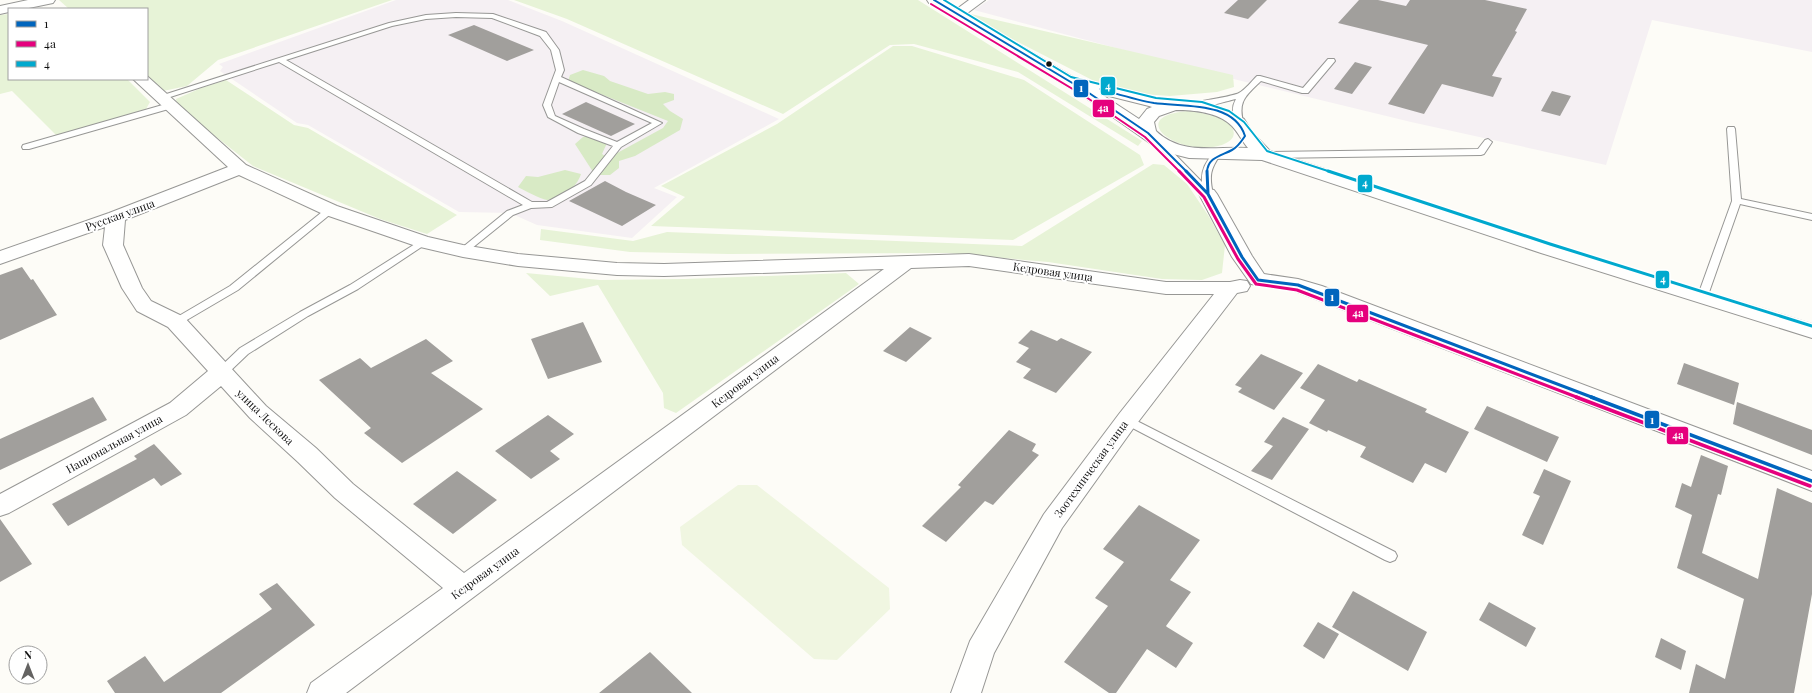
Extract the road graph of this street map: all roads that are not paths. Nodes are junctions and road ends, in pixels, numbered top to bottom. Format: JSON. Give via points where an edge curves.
{"nodes":[{"id":1,"x":48,"y":0,"type":"edge"},
{"id":2,"x":934,"y":0,"type":"edge"},
{"id":3,"x":978,"y":0,"type":"edge"},
{"id":4,"x":10,"y":8,"type":"edge"},
{"id":5,"x":57,"y":8,"type":"edge"},
{"id":6,"x":957,"y":14,"type":"junction"},
{"id":7,"x":281,"y":60,"type":"junction"},
{"id":8,"x":1331,"y":62,"type":"dead end"},
{"id":9,"x":558,"y":78,"type":"junction"},
{"id":10,"x":141,"y":80,"type":"edge"},
{"id":11,"x":1069,"y":82,"type":"junction"},
{"id":12,"x":1241,"y":95,"type":"junction"},
{"id":13,"x":165,"y":102,"type":"junction"},
{"id":14,"x":1179,"y":106,"type":"junction"},
{"id":15,"x":1731,"y":128,"type":"dead end"},
{"id":16,"x":1242,"y":129,"type":"junction"},
{"id":17,"x":1152,"y":137,"type":"junction"},
{"id":18,"x":1488,"y":142,"type":"dead end"},
{"id":19,"x":618,"y":145,"type":"junction"},
{"id":20,"x":26,"y":148,"type":"dead end"},
{"id":21,"x":1217,"y":154,"type":"junction"},
{"id":22,"x":1264,"y":155,"type":"junction"},
{"id":23,"x":240,"y":169,"type":"junction"},
{"id":24,"x":1208,"y":194,"type":"junction"},
{"id":25,"x":1737,"y":201,"type":"junction"},
{"id":26,"x":530,"y":205,"type":"junction"},
{"id":27,"x":330,"y":210,"type":"junction"},
{"id":28,"x":116,"y":217,"type":"junction"},
{"id":29,"x":1812,"y":217,"type":"edge"},
{"id":30,"x":423,"y":242,"type":"junction"},
{"id":31,"x":464,"y":251,"type":"junction"},
{"id":32,"x":0,"y":258,"type":"edge"},
{"id":33,"x":906,"y":262,"type":"junction"},
{"id":34,"x":1258,"y":280,"type":"junction"},
{"id":35,"x":1230,"y":288,"type":"junction"},
{"id":36,"x":1702,"y":298,"type":"junction"},
{"id":37,"x":176,"y":322,"type":"junction"},
{"id":38,"x":1812,"y":331,"type":"edge"},
{"id":39,"x":222,"y":372,"type":"junction"},
{"id":40,"x":1127,"y":420,"type":"junction"},
{"id":41,"x":1812,"y":481,"type":"edge"},
{"id":42,"x":0,"y":506,"type":"edge"},
{"id":43,"x":1390,"y":556,"type":"dead end"},
{"id":44,"x":464,"y":589,"type":"junction"},
{"id":45,"x":322,"y":693,"type":"edge"},
{"id":46,"x":966,"y":693,"type":"edge"}],
"edges":[{"from":1,"to":4,"type":"street"},
{"from":1,"to":5,"type":"street"},
{"from":2,"to":6,"type":"street"},
{"from":3,"to":6,"type":"street"},
{"from":6,"to":11,"type":"street"},
{"from":7,"to":9,"type":"lane","via":[[391,24],[426,17],[493,16],[543,34],[555,50],[560,70]]},
{"from":7,"to":13,"type":"lane"},
{"from":7,"to":26,"type":"lane"},
{"from":8,"to":12,"type":"lane","via":[[1305,91],[1260,78]]},
{"from":9,"to":19,"type":"lane","via":[[547,105],[552,117]]},
{"from":9,"to":19,"type":"lane","via":[[658,123]]},
{"from":10,"to":13,"type":"street"},
{"from":11,"to":14,"type":"street","via":[[1155,103]]},
{"from":11,"to":17,"type":"street"},
{"from":12,"to":14,"type":"lane","via":[[1204,104]]},
{"from":12,"to":16,"type":"lane","via":[[1236,114]]},
{"from":13,"to":20,"type":"lane"},
{"from":13,"to":23,"type":"street"},
{"from":14,"to":16,"type":"street","via":[[1214,110],[1227,115]]},
{"from":14,"to":17,"type":"street","via":[[1160,110],[1151,115],[1146,121]]},
{"from":15,"to":25,"type":"lane"},
{"from":16,"to":21,"type":"street","via":[[1244,140],[1239,146]]},
{"from":16,"to":22,"type":"street"},
{"from":17,"to":21,"type":"street","via":[[1168,148],[1201,155]]},
{"from":17,"to":24,"type":"lane"},
{"from":18,"to":22,"type":"lane","via":[[1481,152]]},
{"from":19,"to":26,"type":"lane","via":[[588,183],[549,205]]},
{"from":21,"to":22,"type":"street"},
{"from":21,"to":24,"type":"lane","via":[[1210,162],[1205,176]]},
{"from":22,"to":36,"type":"street"},
{"from":23,"to":27,"type":"street"},
{"from":23,"to":28,"type":"street","name":"Русская улица"},
{"from":24,"to":34,"type":"street","via":[[1242,257]]},
{"from":25,"to":29,"type":"lane"},
{"from":25,"to":36,"type":"lane"},
{"from":26,"to":31,"type":"lane","via":[[510,213]]},
{"from":27,"to":30,"type":"street"},
{"from":27,"to":37,"type":"lane","via":[[234,288]]},
{"from":28,"to":32,"type":"street","name":"Русская улица"},
{"from":28,"to":37,"type":"street","name":"улица Лескова","via":[[113,245],[132,288],[144,306]]},
{"from":30,"to":31,"type":"street"},
{"from":30,"to":39,"type":"lane","via":[[354,287],[304,314],[244,352]]},
{"from":31,"to":33,"type":"street","via":[[518,260],[617,269]]},
{"from":33,"to":35,"type":"street","name":"Кедровая улица","via":[[969,260],[1166,288]]},
{"from":33,"to":44,"type":"street","name":"Кедровая улица"},
{"from":34,"to":35,"type":"street"},
{"from":34,"to":41,"type":"street","via":[[1298,285]]},
{"from":35,"to":40,"type":"street","name":"Зоотехническая улица"},
{"from":36,"to":38,"type":"street"},
{"from":37,"to":39,"type":"street","name":"улица Лескова"},
{"from":39,"to":42,"type":"street","name":"Национальная улица","via":[[178,409]]},
{"from":39,"to":44,"type":"street","name":"улица Лескова","via":[[244,399],[344,491]]},
{"from":40,"to":43,"type":"lane"},
{"from":40,"to":46,"type":"street","name":"Зоотехническая улица","via":[[1053,521],[980,650]]},
{"from":44,"to":45,"type":"street","name":"Кедровая улица"}]}
